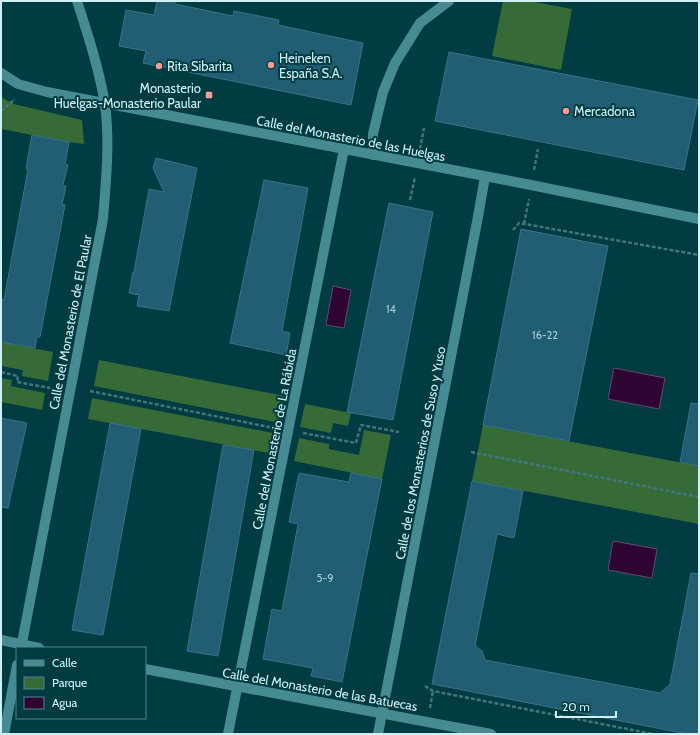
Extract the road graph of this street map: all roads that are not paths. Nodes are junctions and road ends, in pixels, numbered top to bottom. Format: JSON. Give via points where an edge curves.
{"nodes":[{"id":1,"x":77,"y":1,"type":"edge"},
{"id":2,"x":449,"y":1,"type":"edge"},
{"id":3,"x":1,"y":73,"type":"edge"},
{"id":4,"x":104,"y":104,"type":"junction"},
{"id":5,"x":344,"y":149,"type":"junction"},
{"id":6,"x":373,"y":155,"type":"junction"},
{"id":7,"x":485,"y":177,"type":"junction"},
{"id":8,"x":699,"y":219,"type":"edge"},
{"id":9,"x":1,"y":640,"type":"edge"},
{"id":10,"x":21,"y":646,"type":"edge"},
{"id":11,"x":146,"y":669,"type":"edge"},
{"id":12,"x":16,"y":670,"type":"edge"},
{"id":13,"x":238,"y":687,"type":"junction"},
{"id":14,"x":382,"y":713,"type":"junction"},
{"id":15,"x":4,"y":734,"type":"edge"},
{"id":16,"x":228,"y":734,"type":"edge"},
{"id":17,"x":378,"y":734,"type":"edge"},
{"id":18,"x":491,"y":734,"type":"edge"}],
"edges":[{"from":1,"to":4,"type":"street","name":"Calle del Monasterio de El Paular","via":[[88,31]]},
{"from":2,"to":6,"type":"street","via":[[420,23],[395,63],[380,104],[373,134]]},
{"from":3,"to":4,"type":"street","name":"Calle del Monasterio de las Huelgas","via":[[18,84]]},
{"from":4,"to":5,"type":"street","name":"Calle del Monasterio de las Huelgas"},
{"from":4,"to":10,"type":"street","name":"Calle del Monasterio de El Paular","via":[[107,125],[107,173],[103,219]]},
{"from":5,"to":6,"type":"street","name":"Calle del Monasterio de las Huelgas"},
{"from":5,"to":13,"type":"street","name":"Calle del Monasterio de La Rábida"},
{"from":6,"to":7,"type":"street","name":"Calle del Monasterio de las Huelgas"},
{"from":7,"to":8,"type":"street","name":"Calle del Monasterio de las Huelgas"},
{"from":7,"to":14,"type":"street","name":"Calle de los Monasterios de Suso y Yuso"},
{"from":9,"to":10,"type":"street"},
{"from":11,"to":13,"type":"street","name":"Calle del Monasterio de las Batuecas"},
{"from":12,"to":15,"type":"street"},
{"from":13,"to":14,"type":"street","name":"Calle del Monasterio de las Batuecas"},
{"from":13,"to":16,"type":"street","name":"Calle del Monasterio de La Rábida"},
{"from":14,"to":17,"type":"street","name":"Calle de los Monasterios de Suso y Yuso"},
{"from":14,"to":18,"type":"street","name":"Calle del Monasterio de las Batuecas"}]}
